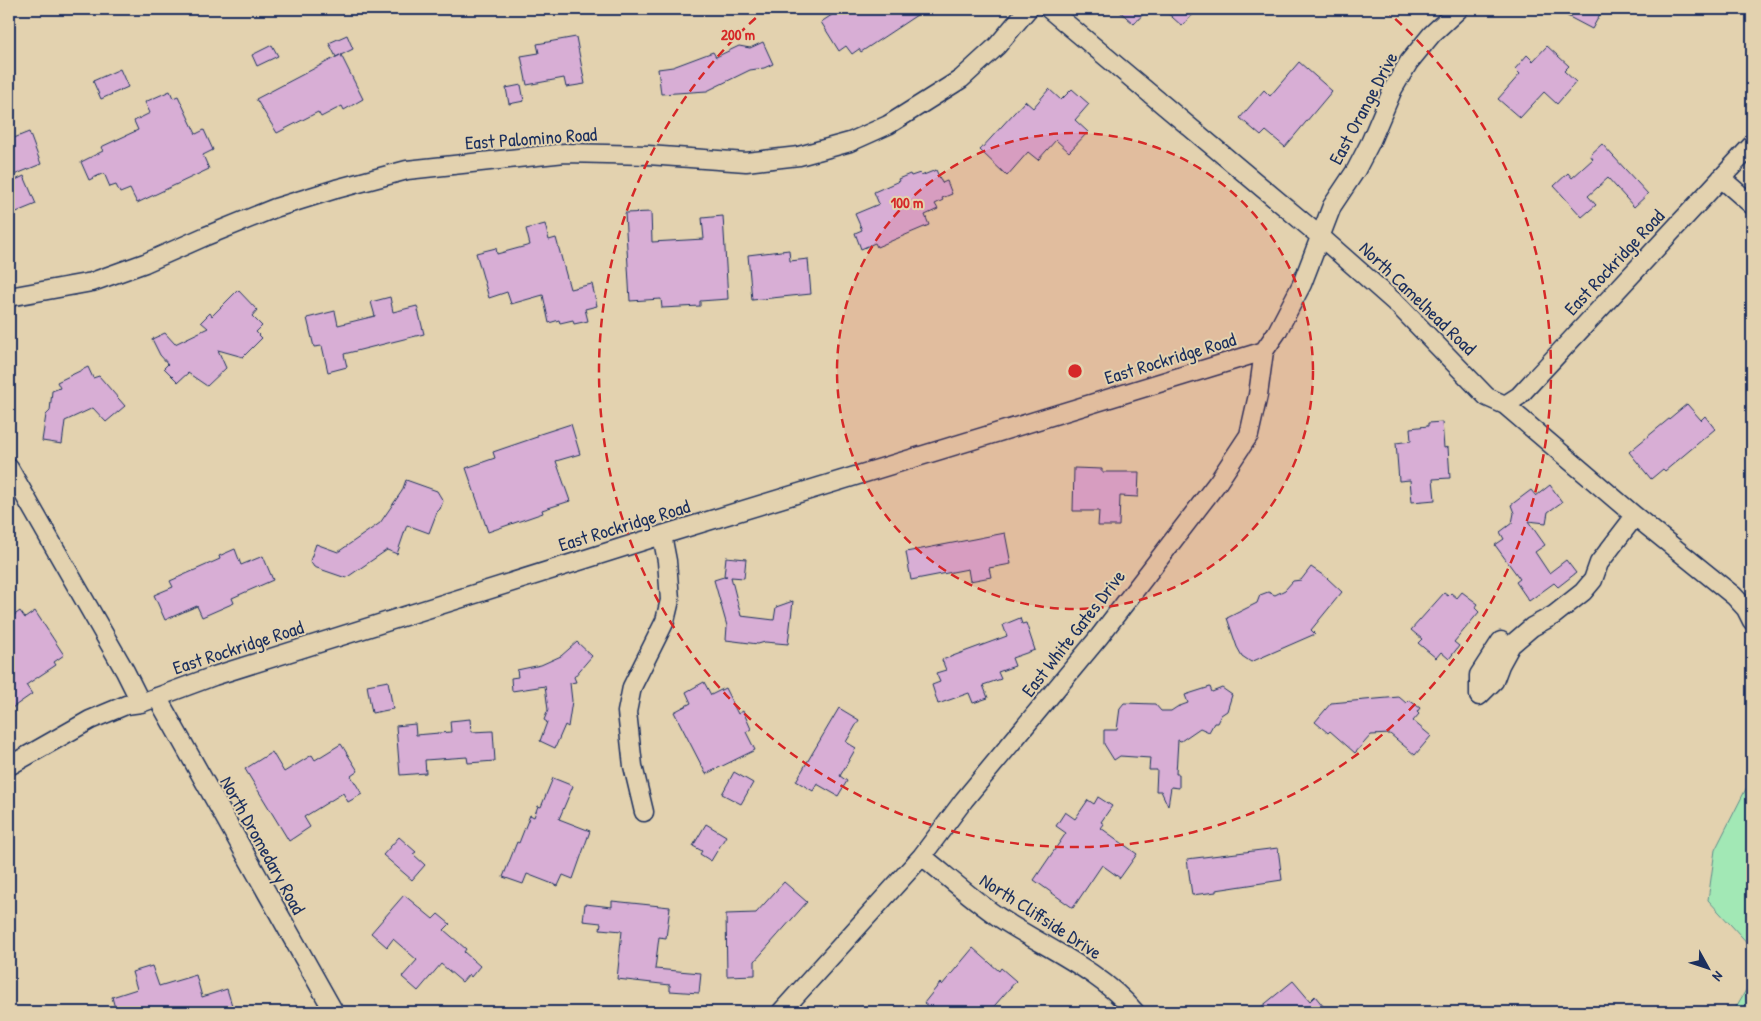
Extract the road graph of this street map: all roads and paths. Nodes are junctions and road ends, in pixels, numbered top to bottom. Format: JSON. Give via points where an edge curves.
{"nodes":[{"id":1,"x":1028,"y":9,"type":"edge"},
{"id":2,"x":1049,"y":9,"type":"edge"},
{"id":3,"x":1459,"y":9,"type":"edge"},
{"id":4,"x":1752,"y":145,"type":"edge"},
{"id":5,"x":1721,"y":178,"type":"junction"},
{"id":6,"x":1752,"y":205,"type":"edge"},
{"id":7,"x":1321,"y":237,"type":"junction"},
{"id":8,"x":9,"y":297,"type":"edge"},
{"id":9,"x":1264,"y":351,"type":"junction"},
{"id":10,"x":1505,"y":405,"type":"junction"},
{"id":11,"x":9,"y":468,"type":"edge"},
{"id":12,"x":1635,"y":516,"type":"junction"},
{"id":13,"x":662,"y":535,"type":"junction"},
{"id":14,"x":1599,"y":563,"type":"junction"},
{"id":15,"x":1752,"y":621,"type":"edge"},
{"id":16,"x":149,"y":700,"type":"junction"},
{"id":17,"x":9,"y":766,"type":"edge"},
{"id":18,"x":644,"y":812,"type":"dead end"},
{"id":19,"x":922,"y":856,"type":"junction"},
{"id":20,"x":334,"y":1012,"type":"edge"},
{"id":21,"x":782,"y":1012,"type":"edge"},
{"id":22,"x":1135,"y":1012,"type":"edge"}],
"edges":[{"from":1,"to":8,"type":"street","name":"East Palomino Road","via":[[997,46],[961,79],[888,124],[850,142],[800,156],[746,162],[564,153],[407,170],[276,208],[92,282]]},
{"from":2,"to":7,"type":"street","name":"North Camelhead Road"},
{"from":3,"to":7,"type":"street","name":"East Orange Drive","via":[[1432,34],[1397,82],[1356,170],[1332,206]]},
{"from":4,"to":5,"type":"street","name":"East Rockridge Road"},
{"from":5,"to":6,"type":"street"},
{"from":5,"to":10,"type":"street","name":"East Rockridge Road","via":[[1520,396]]},
{"from":7,"to":9,"type":"street","name":"East White Gates Drive","via":[[1302,284]]},
{"from":7,"to":10,"type":"street","name":"North Camelhead Road","via":[[1411,317],[1487,397]]},
{"from":9,"to":13,"type":"street","name":"East Rockridge Road"},
{"from":9,"to":19,"type":"street","name":"East White Gates Drive","via":[[1249,435],[1218,482]]},
{"from":10,"to":12,"type":"street","name":"North Camelhead Road"},
{"from":11,"to":16,"type":"street","name":"North Dromedary Road","via":[[125,671]]},
{"from":12,"to":14,"type":"street"},
{"from":12,"to":15,"type":"street","name":"North Camelhead Road","via":[[1734,596]]},
{"from":13,"to":16,"type":"street","name":"East Rockridge Road","via":[[214,676]]},
{"from":13,"to":18,"type":"street","via":[[670,600],[665,621],[632,687],[627,712],[633,766]]},
{"from":14,"to":14,"type":"street","via":[[1562,597],[1515,626],[1503,638],[1479,675],[1479,696],[1494,681],[1511,645],[1583,592],[1593,580]]},
{"from":16,"to":17,"type":"street","name":"East Rockridge Road","via":[[126,705],[90,720]]},
{"from":16,"to":20,"type":"street","name":"North Dromedary Road"},
{"from":19,"to":21,"type":"street","name":"East White Gates Drive"},
{"from":19,"to":22,"type":"street","name":"North Cliffside Drive","via":[[998,917],[1116,991]]}]}
